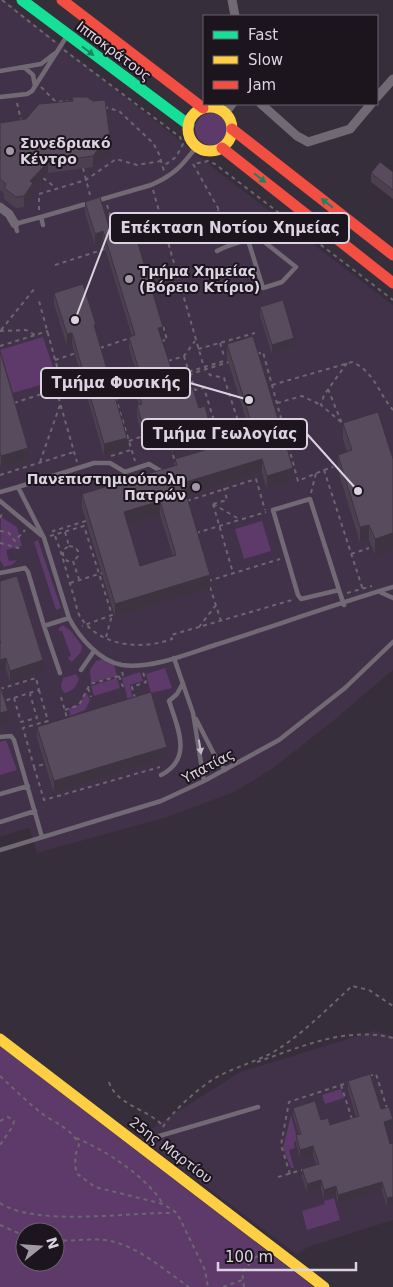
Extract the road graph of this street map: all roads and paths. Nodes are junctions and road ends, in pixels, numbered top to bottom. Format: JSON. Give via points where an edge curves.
{"nodes":[{"id":1,"x":2,"y":0,"type":"edge"},
{"id":2,"x":22,"y":0,"type":"edge"},
{"id":3,"x":62,"y":0,"type":"edge"},
{"id":4,"x":232,"y":0,"type":"edge"},
{"id":5,"x":235,"y":15,"type":"edge"},
{"id":6,"x":68,"y":35,"type":"junction"},
{"id":7,"x":60,"y":46,"type":"junction"},
{"id":8,"x":56,"y":53,"type":"junction"},
{"id":9,"x":24,"y":67,"type":"junction"},
{"id":10,"x":0,"y":71,"type":"edge"},
{"id":11,"x":393,"y":80,"type":"edge"},
{"id":12,"x":36,"y":85,"type":"junction"},
{"id":13,"x":16,"y":95,"type":"junction"},
{"id":14,"x":378,"y":96,"type":"edge"},
{"id":15,"x":0,"y":97,"type":"edge"},
{"id":16,"x":73,"y":102,"type":"edge"},
{"id":17,"x":262,"y":105,"type":"edge"},
{"id":18,"x":370,"y":105,"type":"edge"},
{"id":19,"x":97,"y":106,"type":"edge"},
{"id":20,"x":204,"y":108,"type":"junction"},
{"id":21,"x":229,"y":108,"type":"edge"},
{"id":22,"x":21,"y":122,"type":"edge"},
{"id":23,"x":189,"y":126,"type":"junction"},
{"id":24,"x":232,"y":129,"type":"junction"},
{"id":25,"x":197,"y":146,"type":"junction"},
{"id":26,"x":222,"y":148,"type":"junction"},
{"id":27,"x":160,"y":161,"type":"junction"},
{"id":28,"x":162,"y":167,"type":"junction"},
{"id":29,"x":83,"y":168,"type":"edge"},
{"id":30,"x":43,"y":178,"type":"edge"},
{"id":31,"x":166,"y":179,"type":"junction"},
{"id":32,"x":86,"y":180,"type":"junction"},
{"id":33,"x":151,"y":185,"type":"junction"},
{"id":34,"x":56,"y":188,"type":"junction"},
{"id":35,"x":105,"y":198,"type":"junction"},
{"id":36,"x":92,"y":201,"type":"junction"},
{"id":37,"x":0,"y":207,"type":"edge"},
{"id":38,"x":218,"y":208,"type":"junction"},
{"id":39,"x":40,"y":217,"type":"junction"},
{"id":40,"x":43,"y":225,"type":"dead end"},
{"id":41,"x":16,"y":228,"type":"joint"},
{"id":42,"x":248,"y":240,"type":"junction"},
{"id":43,"x":120,"y":245,"type":"edge"},
{"id":44,"x":230,"y":245,"type":"junction"},
{"id":45,"x":110,"y":247,"type":"edge"},
{"id":46,"x":217,"y":251,"type":"joint"},
{"id":47,"x":393,"y":255,"type":"edge"},
{"id":48,"x":55,"y":264,"type":"dead end"},
{"id":49,"x":393,"y":283,"type":"edge"},
{"id":50,"x":35,"y":288,"type":"dead end"},
{"id":51,"x":393,"y":300,"type":"edge"},
{"id":52,"x":39,"y":301,"type":"dead end"},
{"id":53,"x":161,"y":322,"type":"edge"},
{"id":54,"x":1,"y":331,"type":"edge"},
{"id":55,"x":48,"y":332,"type":"junction"},
{"id":56,"x":255,"y":333,"type":"dead end"},
{"id":57,"x":35,"y":335,"type":"junction"},
{"id":58,"x":132,"y":337,"type":"edge"},
{"id":59,"x":240,"y":337,"type":"junction"},
{"id":60,"x":196,"y":340,"type":"junction"},
{"id":61,"x":159,"y":342,"type":"edge"},
{"id":62,"x":220,"y":343,"type":"junction"},
{"id":63,"x":242,"y":345,"type":"edge"},
{"id":64,"x":0,"y":346,"type":"edge"},
{"id":65,"x":100,"y":346,"type":"edge"},
{"id":66,"x":198,"y":349,"type":"junction"},
{"id":67,"x":82,"y":351,"type":"edge"},
{"id":68,"x":254,"y":355,"type":"edge"},
{"id":69,"x":166,"y":356,"type":"edge"},
{"id":70,"x":184,"y":356,"type":"junction"},
{"id":71,"x":224,"y":356,"type":"dead end"},
{"id":72,"x":55,"y":360,"type":"junction"},
{"id":73,"x":237,"y":360,"type":"edge"},
{"id":74,"x":226,"y":362,"type":"junction"},
{"id":75,"x":347,"y":363,"type":"junction"},
{"id":76,"x":206,"y":369,"type":"junction"},
{"id":77,"x":190,"y":372,"type":"junction"},
{"id":78,"x":175,"y":376,"type":"edge"},
{"id":79,"x":180,"y":377,"type":"edge"},
{"id":80,"x":54,"y":382,"type":"junction"},
{"id":81,"x":112,"y":385,"type":"edge"},
{"id":82,"x":272,"y":385,"type":"junction"},
{"id":83,"x":140,"y":386,"type":"edge"},
{"id":84,"x":328,"y":389,"type":"junction"},
{"id":85,"x":114,"y":394,"type":"junction"},
{"id":86,"x":275,"y":396,"type":"junction"},
{"id":87,"x":268,"y":398,"type":"edge"},
{"id":88,"x":277,"y":403,"type":"junction"},
{"id":89,"x":12,"y":404,"type":"edge"},
{"id":90,"x":60,"y":405,"type":"junction"},
{"id":91,"x":320,"y":405,"type":"junction"},
{"id":92,"x":393,"y":410,"type":"edge"},
{"id":93,"x":341,"y":422,"type":"junction"},
{"id":94,"x":346,"y":429,"type":"edge"},
{"id":95,"x":143,"y":436,"type":"edge"},
{"id":96,"x":129,"y":440,"type":"junction"},
{"id":97,"x":245,"y":442,"type":"edge"},
{"id":98,"x":230,"y":446,"type":"edge"},
{"id":99,"x":132,"y":450,"type":"junction"},
{"id":100,"x":74,"y":452,"type":"junction"},
{"id":101,"x":108,"y":457,"type":"dead end"},
{"id":102,"x":40,"y":462,"type":"junction"},
{"id":103,"x":333,"y":467,"type":"dead end"},
{"id":104,"x":78,"y":468,"type":"junction"},
{"id":105,"x":137,"y":468,"type":"junction"},
{"id":106,"x":324,"y":470,"type":"junction"},
{"id":107,"x":164,"y":473,"type":"edge"},
{"id":108,"x":316,"y":474,"type":"junction"},
{"id":109,"x":0,"y":475,"type":"edge"},
{"id":110,"x":18,"y":487,"type":"junction"},
{"id":111,"x":224,"y":488,"type":"junction"},
{"id":112,"x":0,"y":492,"type":"edge"},
{"id":113,"x":0,"y":500,"type":"edge"},
{"id":114,"x":310,"y":500,"type":"junction"},
{"id":115,"x":184,"y":501,"type":"edge"},
{"id":116,"x":213,"y":504,"type":"junction"},
{"id":117,"x":273,"y":510,"type":"junction"},
{"id":118,"x":266,"y":512,"type":"junction"},
{"id":119,"x":240,"y":520,"type":"junction"},
{"id":120,"x":86,"y":521,"type":"edge"},
{"id":121,"x":29,"y":525,"type":"junction"},
{"id":122,"x":219,"y":526,"type":"junction"},
{"id":123,"x":64,"y":528,"type":"junction"},
{"id":124,"x":0,"y":531,"type":"edge"},
{"id":125,"x":65,"y":531,"type":"junction"},
{"id":126,"x":55,"y":534,"type":"junction"},
{"id":127,"x":194,"y":534,"type":"edge"},
{"id":128,"x":44,"y":538,"type":"junction"},
{"id":129,"x":18,"y":540,"type":"junction"},
{"id":130,"x":0,"y":543,"type":"edge"},
{"id":131,"x":69,"y":546,"type":"junction"},
{"id":132,"x":369,"y":548,"type":"dead end"},
{"id":133,"x":351,"y":554,"type":"junction"},
{"id":134,"x":287,"y":557,"type":"junction"},
{"id":135,"x":73,"y":561,"type":"junction"},
{"id":136,"x":100,"y":573,"type":"junction"},
{"id":137,"x":233,"y":573,"type":"junction"},
{"id":138,"x":0,"y":574,"type":"edge"},
{"id":139,"x":79,"y":580,"type":"junction"},
{"id":140,"x":70,"y":583,"type":"junction"},
{"id":141,"x":393,"y":587,"type":"edge"},
{"id":142,"x":339,"y":590,"type":"junction"},
{"id":143,"x":379,"y":592,"type":"junction"},
{"id":144,"x":365,"y":596,"type":"junction"},
{"id":145,"x":393,"y":598,"type":"edge"},
{"id":146,"x":292,"y":600,"type":"dead end"},
{"id":147,"x":216,"y":605,"type":"junction"},
{"id":148,"x":344,"y":605,"type":"junction"},
{"id":149,"x":112,"y":614,"type":"junction"},
{"id":150,"x":69,"y":618,"type":"junction"},
{"id":151,"x":221,"y":621,"type":"dead end"},
{"id":152,"x":87,"y":624,"type":"junction"},
{"id":153,"x":44,"y":626,"type":"junction"},
{"id":154,"x":199,"y":627,"type":"junction"},
{"id":155,"x":75,"y":629,"type":"junction"},
{"id":156,"x":106,"y":638,"type":"junction"},
{"id":157,"x":393,"y":642,"type":"edge"},
{"id":158,"x":94,"y":651,"type":"junction"},
{"id":159,"x":174,"y":658,"type":"junction"},
{"id":160,"x":120,"y":664,"type":"junction"},
{"id":161,"x":81,"y":670,"type":"dead end"},
{"id":162,"x":130,"y":672,"type":"dead end"},
{"id":163,"x":143,"y":672,"type":"dead end"},
{"id":164,"x":60,"y":673,"type":"dead end"},
{"id":165,"x":121,"y":675,"type":"junction"},
{"id":166,"x":183,"y":683,"type":"junction"},
{"id":167,"x":122,"y":687,"type":"dead end"},
{"id":168,"x":88,"y":688,"type":"junction"},
{"id":169,"x":0,"y":689,"type":"edge"},
{"id":170,"x":39,"y":690,"type":"junction"},
{"id":171,"x":30,"y":693,"type":"junction"},
{"id":172,"x":61,"y":697,"type":"dead end"},
{"id":173,"x":91,"y":697,"type":"dead end"},
{"id":174,"x":14,"y":698,"type":"junction"},
{"id":175,"x":136,"y":700,"type":"edge"},
{"id":176,"x":1,"y":702,"type":"edge"},
{"id":177,"x":64,"y":710,"type":"junction"},
{"id":178,"x":193,"y":713,"type":"junction"},
{"id":179,"x":68,"y":720,"type":"edge"},
{"id":180,"x":48,"y":721,"type":"junction"},
{"id":181,"x":50,"y":727,"type":"edge"},
{"id":182,"x":0,"y":737,"type":"edge"},
{"id":183,"x":45,"y":764,"type":"edge"},
{"id":184,"x":166,"y":766,"type":"dead end"},
{"id":185,"x":34,"y":767,"type":"junction"},
{"id":186,"x":225,"y":770,"type":"junction"},
{"id":187,"x":161,"y":775,"type":"dead end"},
{"id":188,"x":100,"y":776,"type":"edge"},
{"id":189,"x":38,"y":779,"type":"junction"},
{"id":190,"x":34,"y":780,"type":"dead end"},
{"id":191,"x":86,"y":780,"type":"edge"},
{"id":192,"x":204,"y":781,"type":"junction"},
{"id":193,"x":102,"y":784,"type":"junction"},
{"id":194,"x":28,"y":786,"type":"junction"},
{"id":195,"x":88,"y":788,"type":"junction"},
{"id":196,"x":0,"y":794,"type":"edge"},
{"id":197,"x":35,"y":811,"type":"junction"},
{"id":198,"x":0,"y":822,"type":"edge"},
{"id":199,"x":42,"y":838,"type":"junction"},
{"id":200,"x":0,"y":850,"type":"edge"},
{"id":201,"x":393,"y":1006,"type":"edge"},
{"id":202,"x":393,"y":1038,"type":"edge"},
{"id":203,"x":0,"y":1039,"type":"edge"},
{"id":204,"x":250,"y":1064,"type":"junction"},
{"id":205,"x":0,"y":1076,"type":"edge"},
{"id":206,"x":367,"y":1077,"type":"edge"},
{"id":207,"x":359,"y":1080,"type":"edge"},
{"id":208,"x":109,"y":1082,"type":"dead end"},
{"id":209,"x":342,"y":1085,"type":"junction"},
{"id":210,"x":313,"y":1094,"type":"junction"},
{"id":211,"x":315,"y":1102,"type":"edge"},
{"id":212,"x":258,"y":1107,"type":"dead end"},
{"id":213,"x":388,"y":1112,"type":"edge"},
{"id":214,"x":0,"y":1121,"type":"edge"},
{"id":215,"x":353,"y":1123,"type":"edge"},
{"id":216,"x":163,"y":1126,"type":"junction"},
{"id":217,"x":163,"y":1135,"type":"junction"},
{"id":218,"x":76,"y":1138,"type":"junction"},
{"id":219,"x":0,"y":1145,"type":"edge"},
{"id":220,"x":143,"y":1147,"type":"junction"},
{"id":221,"x":308,"y":1168,"type":"edge"},
{"id":222,"x":290,"y":1174,"type":"junction"},
{"id":223,"x":278,"y":1177,"type":"dead end"},
{"id":224,"x":0,"y":1204,"type":"edge"},
{"id":225,"x":162,"y":1204,"type":"junction"},
{"id":226,"x":177,"y":1213,"type":"junction"},
{"id":227,"x":0,"y":1225,"type":"edge"},
{"id":228,"x":15,"y":1232,"type":"edge"},
{"id":229,"x":65,"y":1240,"type":"edge"},
{"id":230,"x":268,"y":1243,"type":"junction"},
{"id":231,"x":242,"y":1280,"type":"junction"},
{"id":232,"x":189,"y":1287,"type":"edge"},
{"id":233,"x":208,"y":1287,"type":"edge"},
{"id":234,"x":223,"y":1287,"type":"edge"},
{"id":235,"x":244,"y":1287,"type":"edge"},
{"id":236,"x":324,"y":1287,"type":"edge"}],
"edges":[{"from":1,"to":7,"type":"path"},
{"from":2,"to":6,"type":"street","name":"Ιπποκράτους"},
{"from":3,"to":20,"type":"street","name":"Ιπποκράτους"},
{"from":4,"to":5,"type":"street"},
{"from":6,"to":7,"type":"lane"},
{"from":6,"to":23,"type":"street","name":"Ιπποκράτους","one_way":true},
{"from":7,"to":8,"type":"lane"},
{"from":7,"to":28,"type":"path","via":[[180,137],[183,144],[180,152]]},
{"from":8,"to":9,"type":"lane","via":[[44,63]]},
{"from":8,"to":12,"type":"lane"},
{"from":9,"to":10,"type":"lane"},
{"from":9,"to":12,"type":"lane"},
{"from":11,"to":14,"type":"street"},
{"from":12,"to":13,"type":"lane","via":[[27,94]]},
{"from":12,"to":16,"type":"path","via":[[56,102]]},
{"from":13,"to":15,"type":"lane"},
{"from":13,"to":22,"type":"path"},
{"from":17,"to":18,"type":"street","via":[[308,142],[346,132]]},
{"from":19,"to":27,"type":"path","via":[[118,111],[153,143]]},
{"from":20,"to":21,"type":"street"},
{"from":20,"to":23,"type":"street","via":[[194,114]]},
{"from":21,"to":24,"type":"street"},
{"from":23,"to":25,"type":"street","via":[[190,137]]},
{"from":24,"to":26,"type":"street"},
{"from":47,"to":24,"type":"street","one_way":true},
{"from":25,"to":26,"type":"street","via":[[209,151]]},
{"from":25,"to":31,"type":"lane","via":[[175,174]]},
{"from":26,"to":49,"type":"street","one_way":true},
{"from":27,"to":28,"type":"path"},
{"from":27,"to":32,"type":"path","via":[[136,165],[116,159]]},
{"from":28,"to":31,"type":"path"},
{"from":29,"to":32,"type":"path"},
{"from":30,"to":34,"type":"path"},
{"from":31,"to":33,"type":"lane"},
{"from":32,"to":34,"type":"path"},
{"from":32,"to":36,"type":"path"},
{"from":33,"to":35,"type":"lane"},
{"from":33,"to":60,"type":"path"},
{"from":34,"to":39,"type":"path","via":[[40,194]]},
{"from":35,"to":36,"type":"lane"},
{"from":35,"to":43,"type":"path"},
{"from":36,"to":39,"type":"lane"},
{"from":37,"to":41,"type":"street","via":[[9,214]]},
{"from":38,"to":44,"type":"path"},
{"from":38,"to":46,"type":"path"},
{"from":38,"to":51,"type":"path","via":[[193,164],[208,161],[215,164]]},
{"from":39,"to":40,"type":"lane"},
{"from":39,"to":41,"type":"lane"},
{"from":42,"to":42,"type":"lane","via":[[258,237],[296,267],[282,282],[262,288]]},
{"from":42,"to":44,"type":"lane"},
{"from":44,"to":46,"type":"lane"},
{"from":45,"to":48,"type":"path"},
{"from":50,"to":54,"type":"path"},
{"from":52,"to":55,"type":"path"},
{"from":53,"to":61,"type":"path","via":[[167,340]]},
{"from":54,"to":57,"type":"path","via":[[26,330]]},
{"from":55,"to":57,"type":"path"},
{"from":55,"to":72,"type":"path"},
{"from":56,"to":59,"type":"path"},
{"from":57,"to":64,"type":"path"},
{"from":58,"to":65,"type":"path"},
{"from":59,"to":62,"type":"path"},
{"from":59,"to":63,"type":"path"},
{"from":60,"to":66,"type":"path"},
{"from":60,"to":70,"type":"path"},
{"from":62,"to":66,"type":"path"},
{"from":62,"to":71,"type":"path"},
{"from":66,"to":76,"type":"path"},
{"from":67,"to":72,"type":"path"},
{"from":68,"to":82,"type":"path","via":[[263,352]]},
{"from":69,"to":70,"type":"path","via":[[166,361]]},
{"from":70,"to":77,"type":"path"},
{"from":72,"to":80,"type":"path","via":[[59,374]]},
{"from":73,"to":74,"type":"path"},
{"from":74,"to":76,"type":"path"},
{"from":74,"to":77,"type":"path"},
{"from":75,"to":82,"type":"path"},
{"from":75,"to":84,"type":"path"},
{"from":75,"to":92,"type":"path","via":[[361,366],[378,384],[383,399]]},
{"from":76,"to":77,"type":"path"},
{"from":76,"to":97,"type":"path","via":[[210,374],[224,378]]},
{"from":77,"to":78,"type":"path"},
{"from":77,"to":79,"type":"path"},
{"from":77,"to":98,"type":"path","via":[[195,390],[204,388],[222,449]]},
{"from":80,"to":89,"type":"path","via":[[48,392]]},
{"from":80,"to":90,"type":"path"},
{"from":81,"to":85,"type":"path"},
{"from":82,"to":86,"type":"path"},
{"from":83,"to":85,"type":"path"},
{"from":84,"to":91,"type":"path"},
{"from":84,"to":93,"type":"path"},
{"from":85,"to":96,"type":"path"},
{"from":86,"to":87,"type":"path"},
{"from":86,"to":88,"type":"path"},
{"from":88,"to":91,"type":"path","via":[[302,396]]},
{"from":88,"to":108,"type":"path","via":[[298,481]]},
{"from":90,"to":100,"type":"path"},
{"from":90,"to":102,"type":"path"},
{"from":91,"to":93,"type":"path"},
{"from":93,"to":94,"type":"path"},
{"from":95,"to":96,"type":"path"},
{"from":96,"to":99,"type":"path"},
{"from":99,"to":101,"type":"path"},
{"from":99,"to":105,"type":"path"},
{"from":100,"to":102,"type":"path"},
{"from":100,"to":104,"type":"path"},
{"from":102,"to":109,"type":"path"},
{"from":103,"to":106,"type":"path"},
{"from":104,"to":105,"type":"lane","via":[[94,463],[110,463],[125,472]]},
{"from":104,"to":110,"type":"lane"},
{"from":105,"to":107,"type":"lane","via":[[149,464]]},
{"from":106,"to":108,"type":"path"},
{"from":106,"to":133,"type":"path"},
{"from":108,"to":114,"type":"path"},
{"from":110,"to":112,"type":"lane"},
{"from":110,"to":128,"type":"lane"},
{"from":111,"to":115,"type":"path"},
{"from":111,"to":116,"type":"path","via":[[227,500]]},
{"from":111,"to":118,"type":"path","via":[[256,479]]},
{"from":113,"to":121,"type":"lane"},
{"from":114,"to":117,"type":"lane"},
{"from":114,"to":142,"type":"lane"},
{"from":116,"to":119,"type":"path"},
{"from":116,"to":122,"type":"path"},
{"from":117,"to":118,"type":"path"},
{"from":117,"to":134,"type":"lane"},
{"from":118,"to":119,"type":"path"},
{"from":119,"to":122,"type":"path"},
{"from":120,"to":123,"type":"path"},
{"from":121,"to":128,"type":"lane"},
{"from":121,"to":129,"type":"path"},
{"from":122,"to":127,"type":"path"},
{"from":122,"to":137,"type":"path"},
{"from":123,"to":125,"type":"path"},
{"from":123,"to":126,"type":"path","via":[[53,531]]},
{"from":124,"to":129,"type":"path","via":[[8,532],[15,541]]},
{"from":125,"to":126,"type":"path"},
{"from":125,"to":131,"type":"path"},
{"from":125,"to":136,"type":"path","via":[[84,526]]},
{"from":126,"to":128,"type":"path"},
{"from":126,"to":140,"type":"path"},
{"from":128,"to":150,"type":"lane"},
{"from":129,"to":130,"type":"path","via":[[21,549]]},
{"from":131,"to":135,"type":"path","via":[[78,551]]},
{"from":131,"to":135,"type":"path","via":[[63,555],[67,561]]},
{"from":132,"to":133,"type":"path"},
{"from":133,"to":144,"type":"path"},
{"from":134,"to":137,"type":"path"},
{"from":134,"to":142,"type":"lane","via":[[302,599]]},
{"from":135,"to":139,"type":"path"},
{"from":136,"to":139,"type":"path"},
{"from":136,"to":149,"type":"path"},
{"from":137,"to":147,"type":"path","via":[[208,580]]},
{"from":138,"to":153,"type":"lane","via":[[25,568]]},
{"from":139,"to":140,"type":"path"},
{"from":140,"to":152,"type":"path","via":[[81,618]]},
{"from":141,"to":143,"type":"lane"},
{"from":142,"to":148,"type":"lane"},
{"from":143,"to":144,"type":"lane"},
{"from":143,"to":145,"type":"lane"},
{"from":144,"to":148,"type":"lane"},
{"from":146,"to":154,"type":"path"},
{"from":147,"to":151,"type":"path"},
{"from":147,"to":154,"type":"path"},
{"from":148,"to":159,"type":"lane"},
{"from":149,"to":152,"type":"path"},
{"from":149,"to":156,"type":"path"},
{"from":150,"to":153,"type":"lane"},
{"from":150,"to":155,"type":"lane"},
{"from":152,"to":155,"type":"path"},
{"from":152,"to":156,"type":"path"},
{"from":153,"to":164,"type":"lane"},
{"from":154,"to":156,"type":"path","via":[[171,636],[172,639],[159,644],[145,646],[116,643]]},
{"from":155,"to":158,"type":"lane"},
{"from":157,"to":186,"type":"lane","name":"Υπατίας","via":[[345,688],[279,740]]},
{"from":158,"to":160,"type":"lane"},
{"from":158,"to":161,"type":"lane"},
{"from":159,"to":160,"type":"lane","via":[[135,665]]},
{"from":159,"to":166,"type":"lane"},
{"from":160,"to":165,"type":"path"},
{"from":162,"to":165,"type":"path"},
{"from":163,"to":175,"type":"path","via":[[146,682],[132,687]]},
{"from":165,"to":167,"type":"path"},
{"from":165,"to":168,"type":"path","via":[[90,684]]},
{"from":166,"to":178,"type":"lane"},
{"from":166,"to":187,"type":"lane","via":[[169,701],[180,744],[180,759]]},
{"from":168,"to":173,"type":"path"},
{"from":168,"to":177,"type":"path","via":[[79,706]]},
{"from":169,"to":170,"type":"path","via":[[36,678]]},
{"from":170,"to":171,"type":"path"},
{"from":170,"to":180,"type":"path"},
{"from":171,"to":174,"type":"path"},
{"from":171,"to":174,"type":"path","via":[[37,718],[21,722]]},
{"from":172,"to":177,"type":"path"},
{"from":174,"to":176,"type":"path"},
{"from":177,"to":179,"type":"path"},
{"from":178,"to":186,"type":"lane"},
{"from":178,"to":192,"type":"lane","one_way":true},
{"from":180,"to":181,"type":"path"},
{"from":180,"to":185,"type":"path","via":[[23,728]]},
{"from":182,"to":194,"type":"lane","via":[[10,736],[14,740]]},
{"from":183,"to":185,"type":"path"},
{"from":184,"to":193,"type":"path"},
{"from":185,"to":189,"type":"path"},
{"from":186,"to":192,"type":"lane","name":"Υπατίας"},
{"from":188,"to":193,"type":"path"},
{"from":189,"to":190,"type":"path"},
{"from":189,"to":195,"type":"path","via":[[44,800]]},
{"from":191,"to":195,"type":"path"},
{"from":192,"to":199,"type":"lane","name":"Υπατίας","via":[[161,801]]},
{"from":193,"to":195,"type":"path"},
{"from":194,"to":196,"type":"lane"},
{"from":194,"to":197,"type":"lane"},
{"from":197,"to":198,"type":"lane"},
{"from":197,"to":199,"type":"lane"},
{"from":199,"to":200,"type":"lane","name":"Υπατίας"},
{"from":201,"to":204,"type":"path","via":[[369,990],[352,986],[276,1050]]},
{"from":202,"to":204,"type":"path","via":[[375,1033],[340,1035]]},
{"from":203,"to":220,"type":"street","name":"25ης Μαρτίου"},
{"from":204,"to":216,"type":"path","via":[[218,1076],[181,1106]]},
{"from":205,"to":218,"type":"path"},
{"from":206,"to":213,"type":"path","via":[[376,1074]]},
{"from":207,"to":209,"type":"path"},
{"from":208,"to":216,"type":"path","via":[[116,1094],[156,1118]]},
{"from":209,"to":210,"type":"path"},
{"from":209,"to":215,"type":"path"},
{"from":210,"to":211,"type":"path"},
{"from":210,"to":222,"type":"path","via":[[289,1102],[281,1146]]},
{"from":212,"to":217,"type":"lane"},
{"from":214,"to":219,"type":"path","via":[[8,1117],[14,1121]]},
{"from":216,"to":217,"type":"path"},
{"from":217,"to":220,"type":"lane","via":[[149,1139]]},
{"from":218,"to":225,"type":"path","via":[[144,1181]]},
{"from":218,"to":225,"type":"path","via":[[76,1173],[95,1187]]},
{"from":220,"to":230,"type":"street","name":"25ης Μαρτίου"},
{"from":221,"to":222,"type":"path"},
{"from":222,"to":223,"type":"path"},
{"from":224,"to":226,"type":"path","via":[[19,1213],[45,1216]]},
{"from":225,"to":226,"type":"path"},
{"from":226,"to":233,"type":"path","via":[[205,1270]]},
{"from":227,"to":228,"type":"path"},
{"from":229,"to":232,"type":"path","via":[[118,1242]]},
{"from":230,"to":231,"type":"path","via":[[242,1272]]},
{"from":230,"to":236,"type":"street","name":"25ης Μαρτίου"},
{"from":231,"to":234,"type":"path"},
{"from":231,"to":235,"type":"path"}]}
